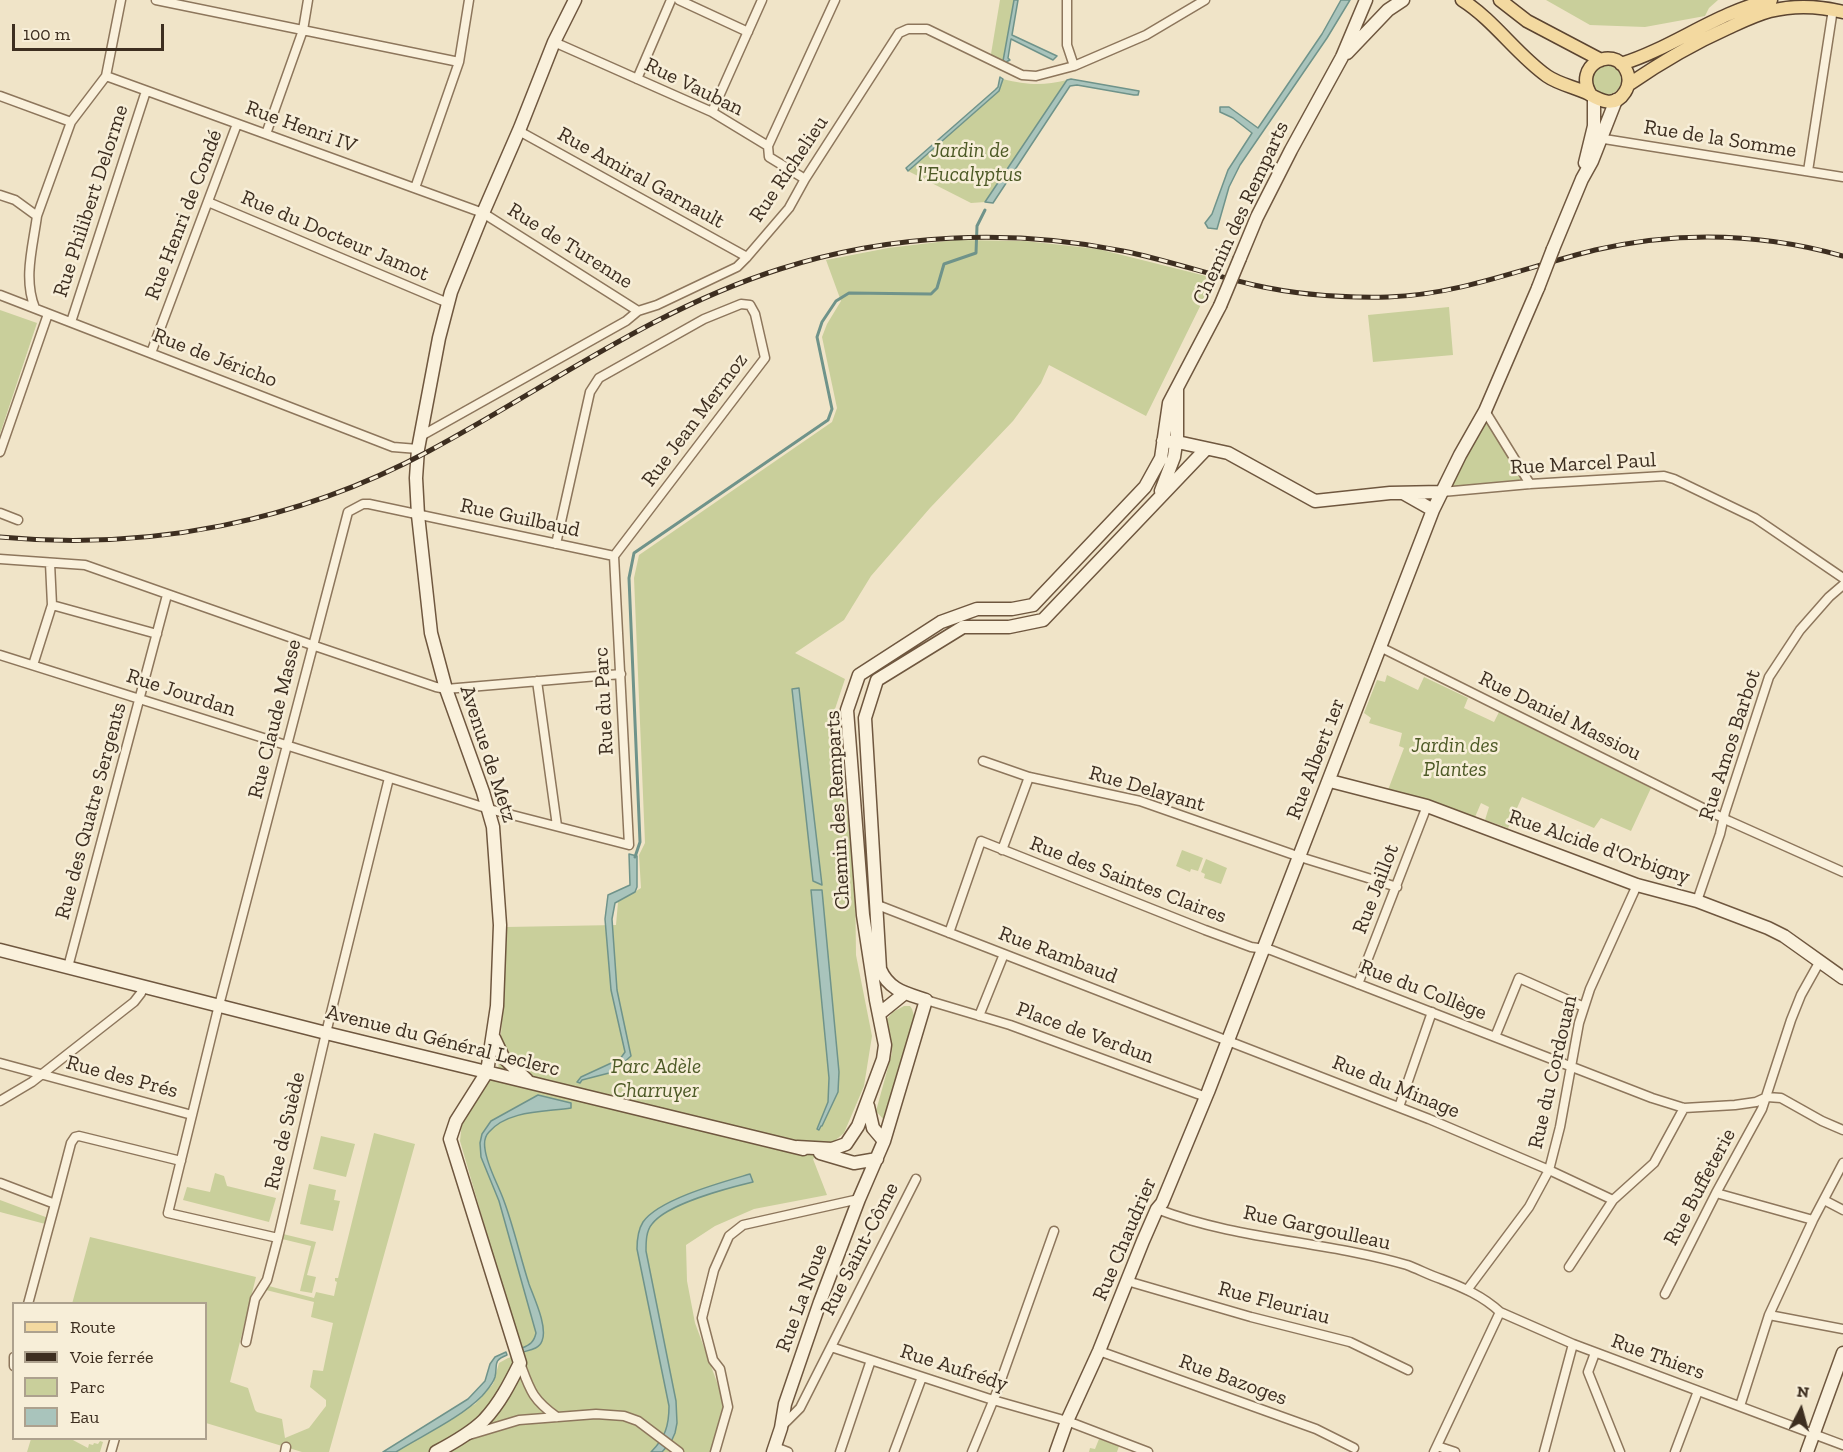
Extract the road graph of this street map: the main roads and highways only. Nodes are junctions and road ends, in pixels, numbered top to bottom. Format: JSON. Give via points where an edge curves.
{"nodes":[{"id":1,"x":1462,"y":0,"type":"edge"},
{"id":2,"x":1500,"y":0,"type":"edge"},
{"id":3,"x":1771,"y":0,"type":"edge"},
{"id":4,"x":1838,"y":10,"type":"edge"},
{"id":5,"x":1601,"y":60,"type":"junction"},
{"id":6,"x":1621,"y":64,"type":"junction"},
{"id":7,"x":1628,"y":85,"type":"junction"},
{"id":8,"x":1592,"y":96,"type":"junction"}],
"edges":[{"from":1,"to":8,"type":"main road","via":[[1549,78]]},
{"from":2,"to":5,"type":"main road","via":[[1527,21]]},
{"from":3,"to":6,"type":"main road","via":[[1739,10],[1646,56]]},
{"from":4,"to":7,"type":"main road","via":[[1798,7],[1770,11],[1669,58]]},
{"from":5,"to":6,"type":"main road"},
{"from":5,"to":8,"type":"main road","via":[[1587,71],[1585,83]]},
{"from":6,"to":7,"type":"main road"},
{"from":7,"to":8,"type":"main road","via":[[1616,100],[1601,101]]}]}
